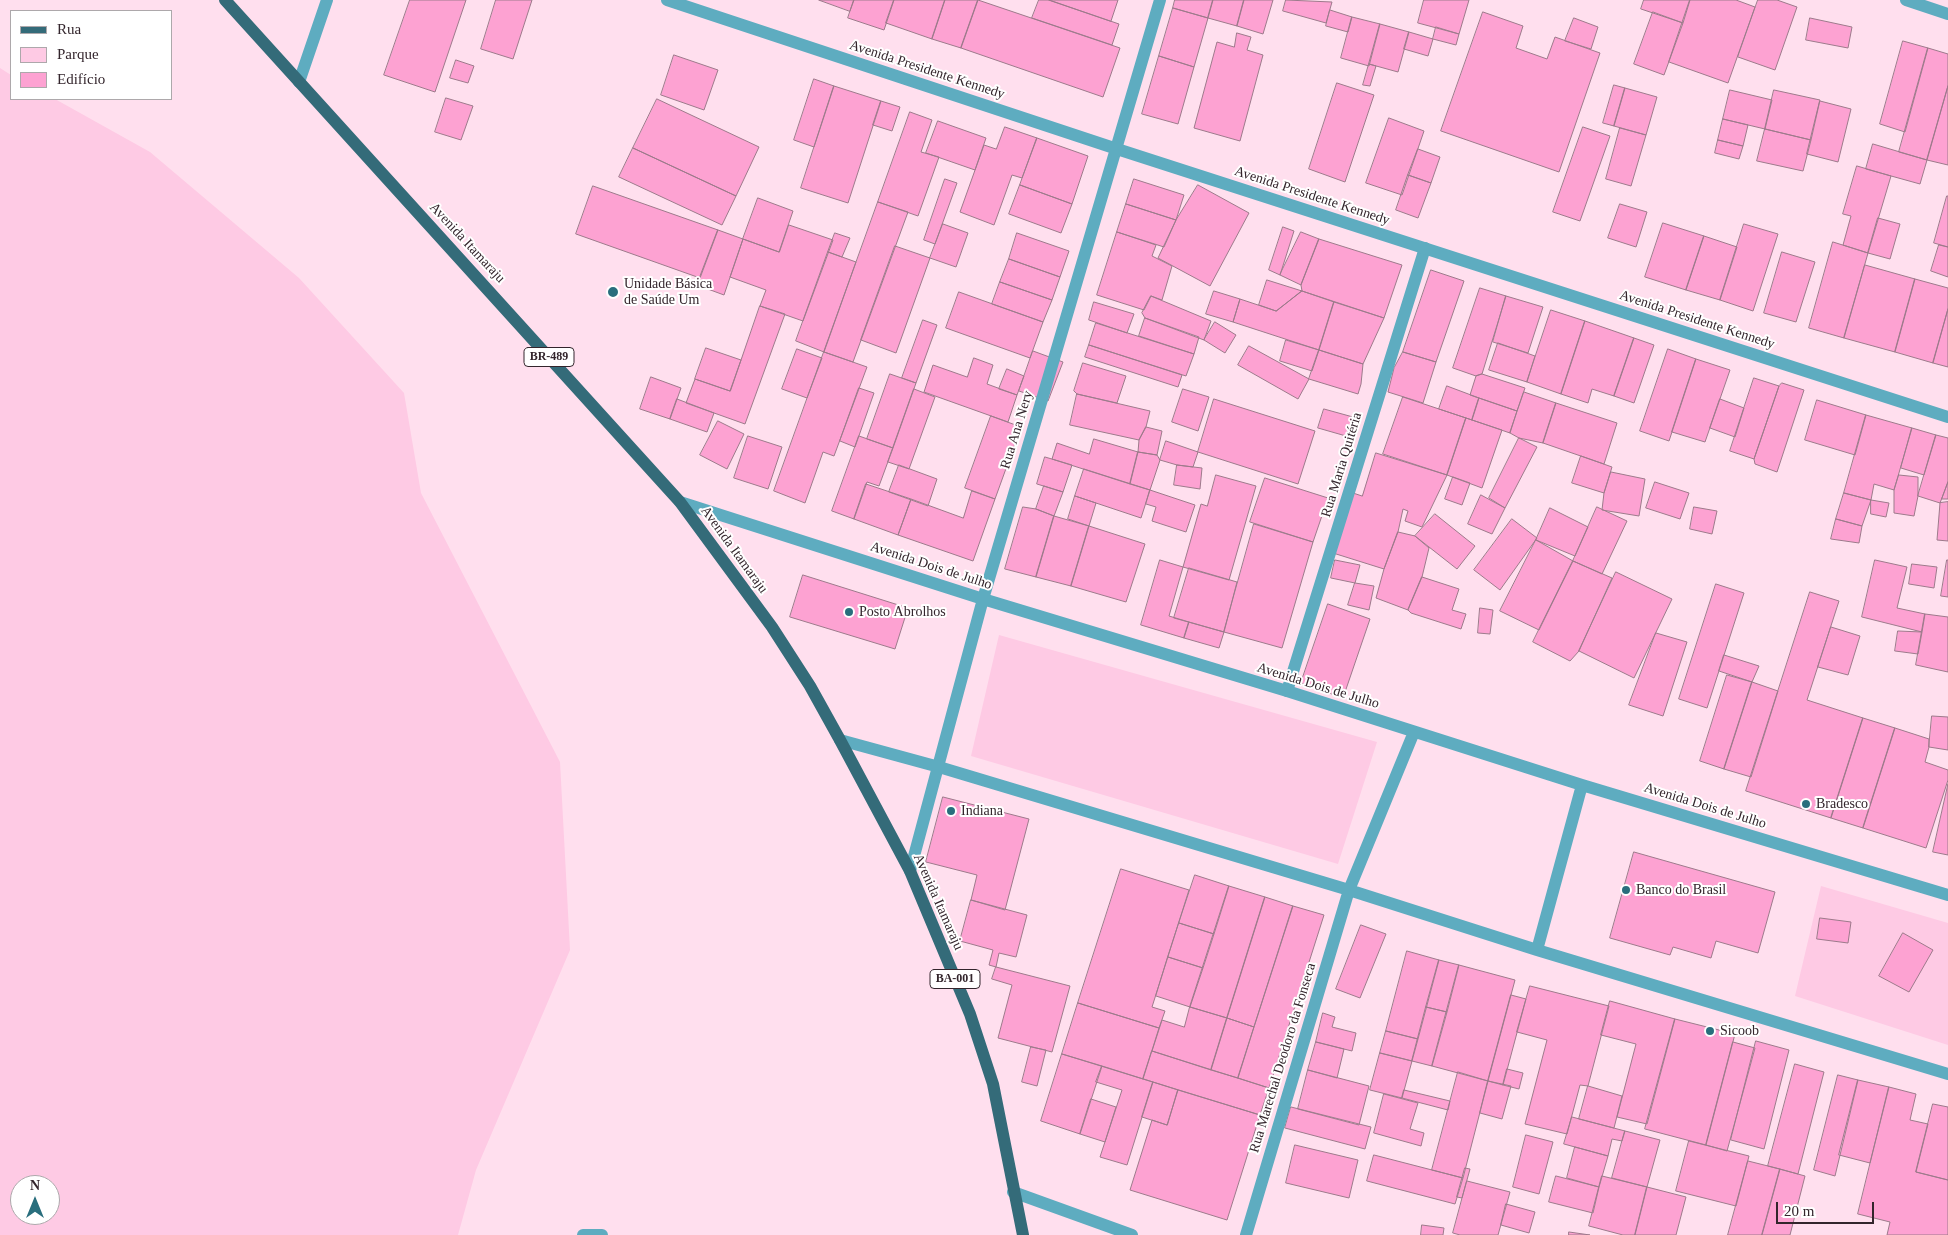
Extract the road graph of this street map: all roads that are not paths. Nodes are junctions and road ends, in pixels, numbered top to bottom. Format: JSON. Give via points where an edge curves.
{"nodes":[{"id":1,"x":225,"y":0,"type":"edge"},
{"id":2,"x":327,"y":0,"type":"edge"},
{"id":3,"x":667,"y":0,"type":"edge"},
{"id":4,"x":1160,"y":0,"type":"edge"},
{"id":5,"x":1906,"y":0,"type":"edge"},
{"id":6,"x":1930,"y":4,"type":"edge"},
{"id":7,"x":1948,"y":14,"type":"edge"},
{"id":8,"x":299,"y":82,"type":"junction"},
{"id":9,"x":1117,"y":149,"type":"junction"},
{"id":10,"x":1425,"y":248,"type":"junction"},
{"id":11,"x":1948,"y":418,"type":"edge"},
{"id":12,"x":680,"y":502,"type":"junction"},
{"id":13,"x":983,"y":599,"type":"junction"},
{"id":14,"x":1287,"y":691,"type":"junction"},
{"id":15,"x":1414,"y":732,"type":"junction"},
{"id":16,"x":840,"y":740,"type":"junction"},
{"id":17,"x":939,"y":767,"type":"junction"},
{"id":18,"x":1582,"y":785,"type":"junction"},
{"id":19,"x":910,"y":871,"type":"junction"},
{"id":20,"x":1350,"y":890,"type":"junction"},
{"id":21,"x":1948,"y":895,"type":"edge"},
{"id":22,"x":1537,"y":950,"type":"junction"},
{"id":23,"x":1948,"y":1074,"type":"edge"},
{"id":24,"x":1013,"y":1192,"type":"junction"},
{"id":25,"x":583,"y":1235,"type":"edge"},
{"id":26,"x":602,"y":1235,"type":"edge"},
{"id":27,"x":1023,"y":1235,"type":"edge"},
{"id":28,"x":1132,"y":1235,"type":"edge"},
{"id":29,"x":1246,"y":1235,"type":"edge"}],
"edges":[{"from":1,"to":8,"type":"main road","name":"Avenida Itamaraju","number":"BR-489"},
{"from":2,"to":8,"type":"street"},
{"from":3,"to":9,"type":"street","name":"Avenida Presidente Kennedy"},
{"from":4,"to":9,"type":"street","name":"Rua Ana Nery"},
{"from":5,"to":6,"type":"street"},
{"from":6,"to":7,"type":"street"},
{"from":8,"to":12,"type":"main road","name":"Avenida Itamaraju","number":"BR-489"},
{"from":9,"to":10,"type":"street","name":"Avenida Presidente Kennedy"},
{"from":9,"to":13,"type":"street","name":"Rua Ana Nery"},
{"from":10,"to":11,"type":"street","name":"Avenida Presidente Kennedy"},
{"from":10,"to":14,"type":"street","name":"Rua Maria Quitéria"},
{"from":12,"to":13,"type":"street","name":"Avenida Dois de Julho"},
{"from":12,"to":16,"type":"main road","name":"Avenida Itamaraju","number":"BR-489","via":[[772,627]]},
{"from":13,"to":14,"type":"street","name":"Avenida Dois de Julho"},
{"from":13,"to":17,"type":"street","name":"Rua Ana Nery"},
{"from":14,"to":15,"type":"street","name":"Avenida Dois de Julho"},
{"from":15,"to":18,"type":"street","name":"Avenida Dois de Julho"},
{"from":15,"to":20,"type":"street","name":"Rua Marechal Deodoro da Fonseca"},
{"from":16,"to":17,"type":"street"},
{"from":16,"to":19,"type":"main road","name":"Avenida Itamaraju","number":"BA-001"},
{"from":17,"to":19,"type":"street","name":"Rua Ana Nery"},
{"from":17,"to":20,"type":"street"},
{"from":18,"to":21,"type":"street","name":"Avenida Dois de Julho"},
{"from":18,"to":22,"type":"street"},
{"from":19,"to":24,"type":"main road","name":"Avenida Itamaraju","number":"BA-001","via":[[970,1014],[993,1084]]},
{"from":20,"to":22,"type":"street"},
{"from":20,"to":29,"type":"street","name":"Rua Marechal Deodoro da Fonseca"},
{"from":22,"to":23,"type":"street"},
{"from":24,"to":27,"type":"main road","name":"Avenida Itamaraju","number":"BA-001"},
{"from":24,"to":28,"type":"street"},
{"from":25,"to":26,"type":"street"}]}
